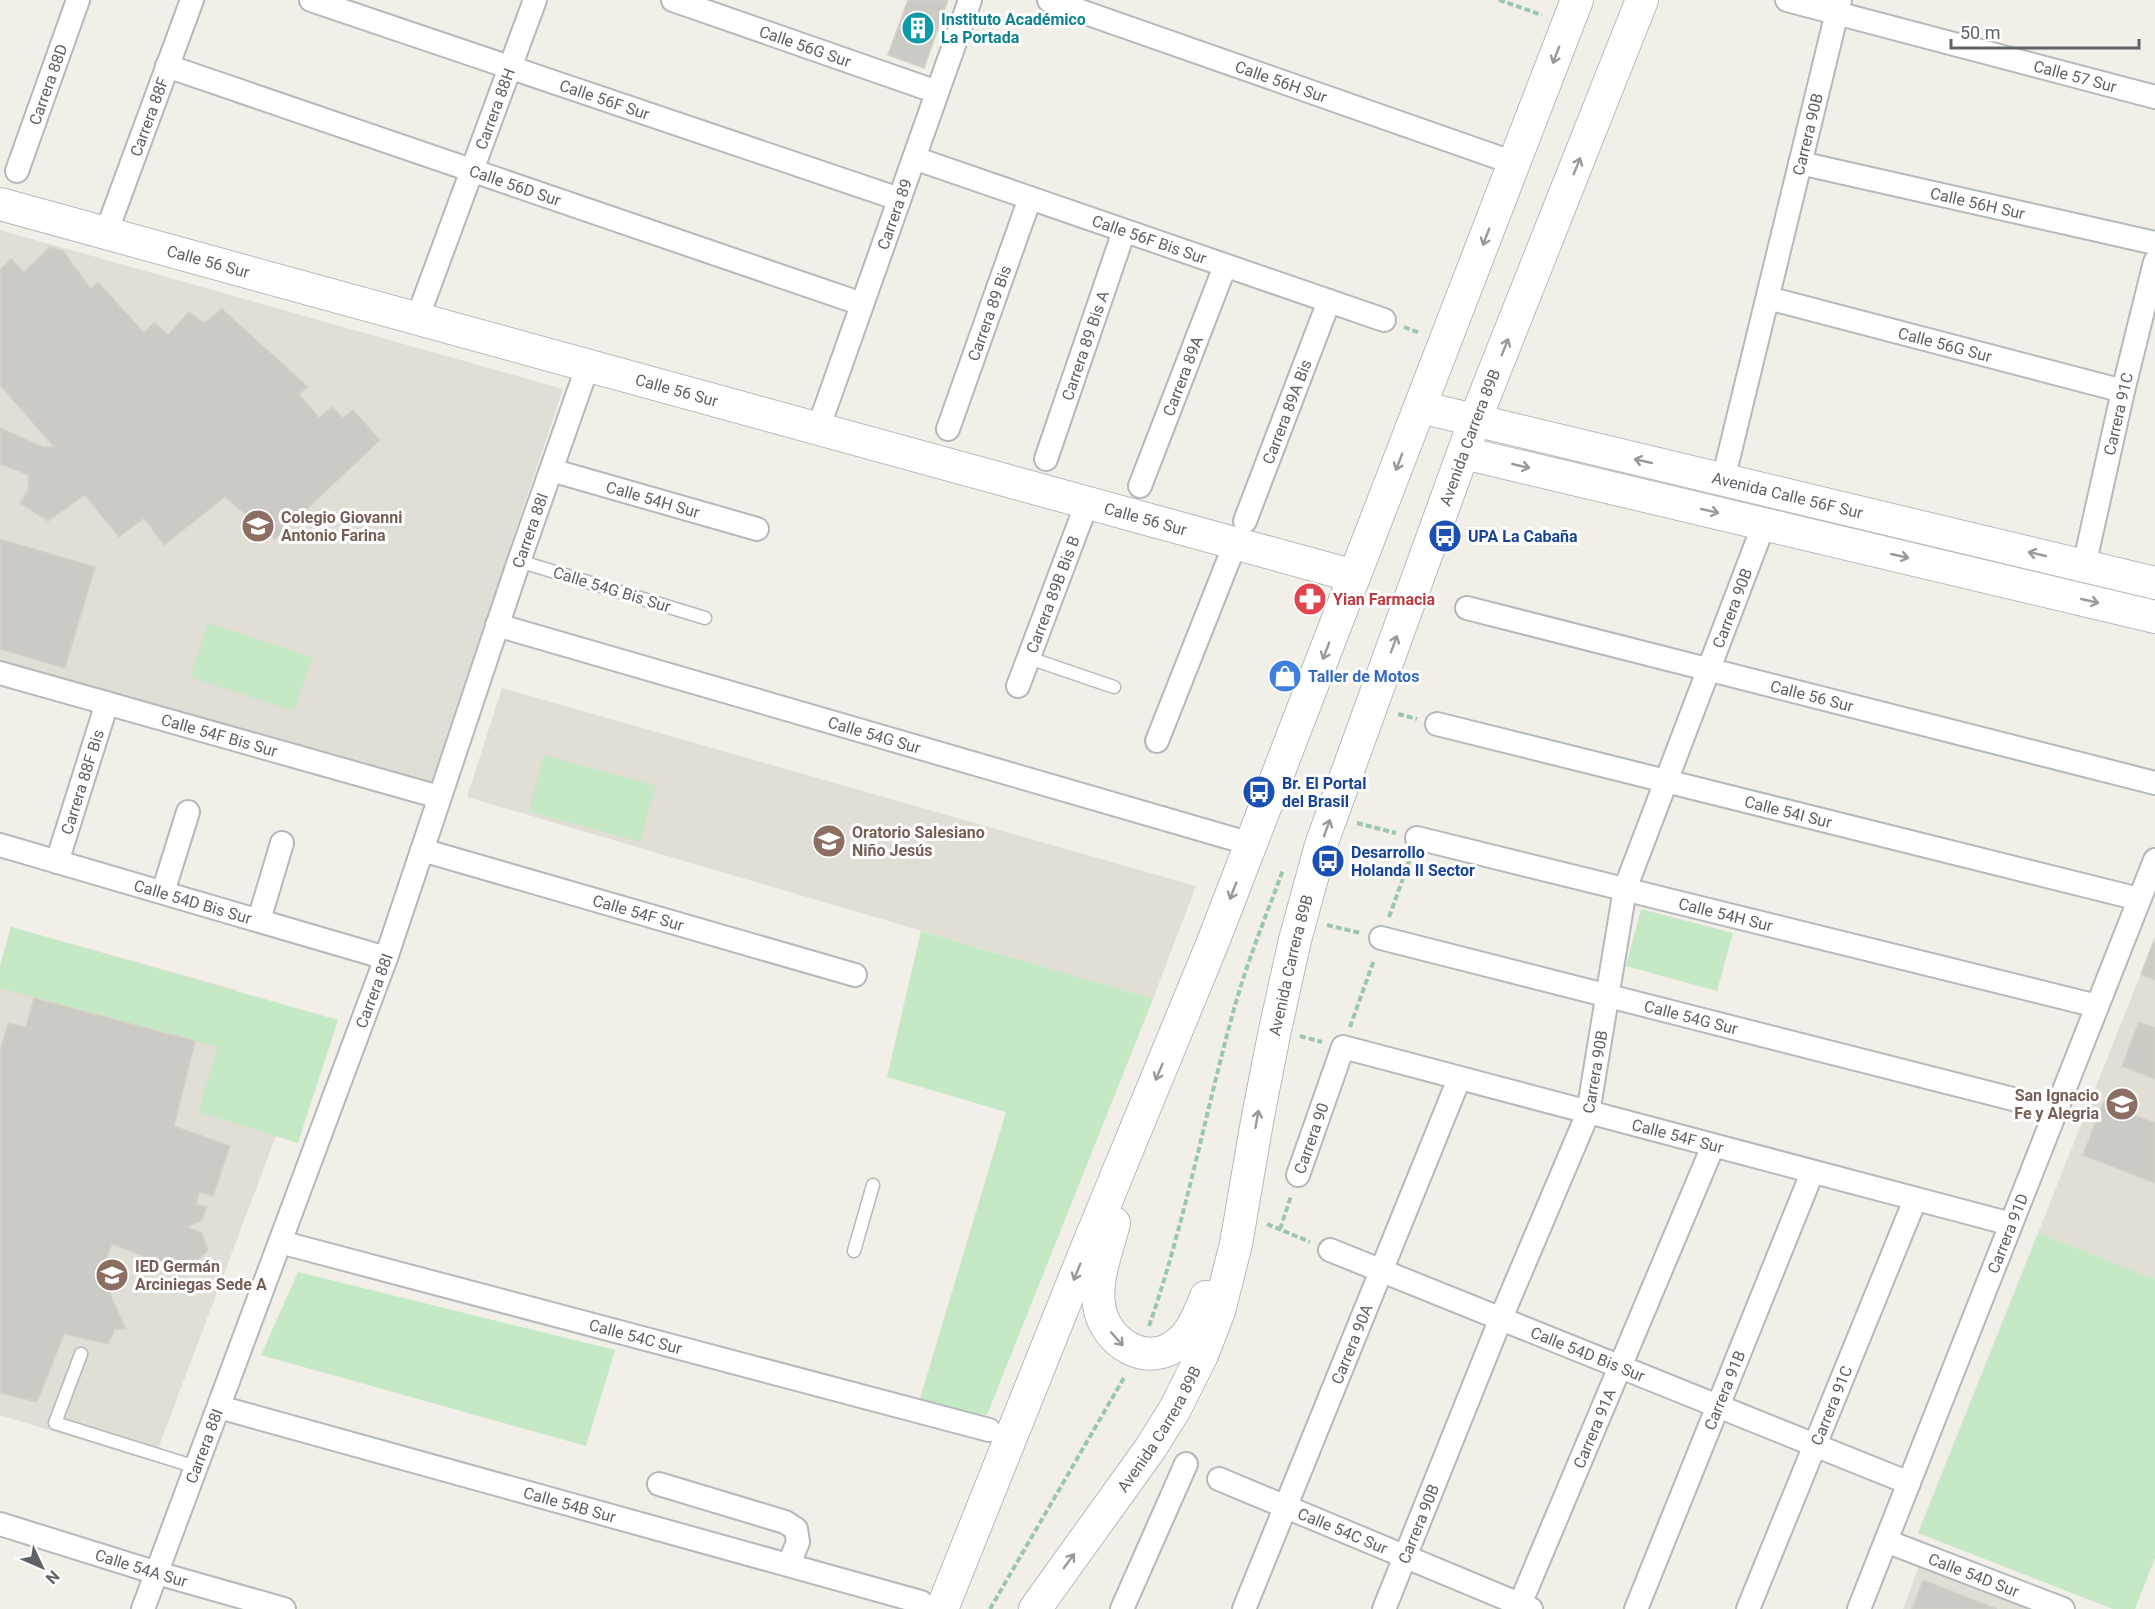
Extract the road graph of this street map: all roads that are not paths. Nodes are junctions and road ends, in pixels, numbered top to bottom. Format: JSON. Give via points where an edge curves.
{"nodes":[{"id":1,"x":78,"y":0,"type":"edge"},
{"id":2,"x":192,"y":0,"type":"edge"},
{"id":3,"x":311,"y":0,"type":"edge"},
{"id":4,"x":535,"y":0,"type":"edge"},
{"id":5,"x":673,"y":0,"type":"edge"},
{"id":6,"x":970,"y":0,"type":"edge"},
{"id":7,"x":1049,"y":0,"type":"edge"},
{"id":8,"x":1577,"y":0,"type":"edge"},
{"id":9,"x":1642,"y":0,"type":"edge"},
{"id":10,"x":1787,"y":0,"type":"edge"},
{"id":11,"x":1839,"y":7,"type":"edge"},
{"id":12,"x":167,"y":66,"type":"junction"},
{"id":13,"x":510,"y":68,"type":"junction"},
{"id":14,"x":937,"y":92,"type":"junction"},
{"id":15,"x":2155,"y":97,"type":"edge"},
{"id":16,"x":914,"y":158,"type":"junction"},
{"id":17,"x":1514,"y":163,"type":"junction"},
{"id":18,"x":1800,"y":163,"type":"junction"},
{"id":19,"x":472,"y":170,"type":"junction"},
{"id":20,"x":17,"y":171,"type":"dead end"},
{"id":21,"x":1030,"y":198,"type":"junction"},
{"id":22,"x":899,"y":199,"type":"junction"},
{"id":23,"x":0,"y":204,"type":"edge"},
{"id":24,"x":1124,"y":231,"type":"junction"},
{"id":25,"x":106,"y":233,"type":"junction"},
{"id":26,"x":2155,"y":243,"type":"edge"},
{"id":27,"x":2155,"y":262,"type":"edge"},
{"id":28,"x":1225,"y":266,"type":"junction"},
{"id":29,"x":1768,"y":298,"type":"junction"},
{"id":30,"x":1329,"y":301,"type":"junction"},
{"id":31,"x":862,"y":303,"type":"junction"},
{"id":32,"x":417,"y":318,"type":"junction"},
{"id":33,"x":1384,"y":320,"type":"dead end"},
{"id":34,"x":588,"y":365,"type":"junction"},
{"id":35,"x":2123,"y":391,"type":"junction"},
{"id":36,"x":1420,"y":407,"type":"junction"},
{"id":37,"x":1475,"y":420,"type":"junction"},
{"id":38,"x":818,"y":429,"type":"junction"},
{"id":39,"x":948,"y":429,"type":"dead end"},
{"id":40,"x":1464,"y":453,"type":"junction"},
{"id":41,"x":1046,"y":459,"type":"dead end"},
{"id":42,"x":551,"y":470,"type":"junction"},
{"id":43,"x":1723,"y":480,"type":"junction"},
{"id":44,"x":1140,"y":486,"type":"dead end"},
{"id":45,"x":1087,"y":503,"type":"junction"},
{"id":46,"x":1764,"y":524,"type":"junction"},
{"id":47,"x":757,"y":530,"type":"dead end"},
{"id":48,"x":1240,"y":532,"type":"junction"},
{"id":49,"x":519,"y":561,"type":"junction"},
{"id":50,"x":2084,"y":566,"type":"junction"},
{"id":51,"x":1354,"y":576,"type":"junction"},
{"id":52,"x":2155,"y":583,"type":"edge"},
{"id":53,"x":1467,"y":608,"type":"dead end"},
{"id":54,"x":2155,"y":617,"type":"edge"},
{"id":55,"x":705,"y":618,"type":"dead end"},
{"id":56,"x":497,"y":625,"type":"junction"},
{"id":57,"x":1029,"y":658,"type":"junction"},
{"id":58,"x":1709,"y":670,"type":"junction"},
{"id":59,"x":0,"y":673,"type":"edge"},
{"id":60,"x":1018,"y":686,"type":"dead end"},
{"id":61,"x":1114,"y":687,"type":"dead end"},
{"id":62,"x":107,"y":703,"type":"junction"},
{"id":63,"x":1437,"y":724,"type":"dead end"},
{"id":64,"x":1157,"y":741,"type":"dead end"},
{"id":65,"x":1666,"y":781,"type":"junction"},
{"id":66,"x":2155,"y":783,"type":"edge"},
{"id":67,"x":439,"y":797,"type":"junction"},
{"id":68,"x":188,"y":812,"type":"dead end"},
{"id":69,"x":1417,"y":838,"type":"road end"},
{"id":70,"x":282,"y":843,"type":"dead end"},
{"id":71,"x":1251,"y":844,"type":"junction"},
{"id":72,"x":0,"y":845,"type":"edge"},
{"id":73,"x":422,"y":850,"type":"junction"},
{"id":74,"x":2155,"y":860,"type":"edge"},
{"id":75,"x":57,"y":862,"type":"junction"},
{"id":76,"x":1625,"y":889,"type":"junction"},
{"id":77,"x":163,"y":892,"type":"junction"},
{"id":78,"x":2139,"y":899,"type":"junction"},
{"id":79,"x":259,"y":920,"type":"junction"},
{"id":80,"x":1382,"y":938,"type":"road end"},
{"id":81,"x":386,"y":957,"type":"junction"},
{"id":82,"x":855,"y":975,"type":"dead end"},
{"id":83,"x":1607,"y":996,"type":"junction"},
{"id":84,"x":2097,"y":1006,"type":"junction"},
{"id":85,"x":1343,"y":1047,"type":"joint"},
{"id":86,"x":1459,"y":1078,"type":"junction"},
{"id":87,"x":2056,"y":1110,"type":"junction"},
{"id":88,"x":1588,"y":1113,"type":"junction"},
{"id":89,"x":1138,"y":1122,"type":"junction"},
{"id":90,"x":1713,"y":1146,"type":"junction"},
{"id":91,"x":1249,"y":1168,"type":"junction"},
{"id":92,"x":1812,"y":1173,"type":"junction"},
{"id":93,"x":1299,"y":1175,"type":"road end"},
{"id":94,"x":873,"y":1185,"type":"dead end"},
{"id":95,"x":1915,"y":1200,"type":"junction"},
{"id":96,"x":2011,"y":1224,"type":"junction"},
{"id":97,"x":279,"y":1242,"type":"junction"},
{"id":98,"x":1330,"y":1250,"type":"road end"},
{"id":99,"x":854,"y":1251,"type":"dead end"},
{"id":100,"x":1382,"y":1270,"type":"junction"},
{"id":101,"x":1501,"y":1318,"type":"junction"},
{"id":102,"x":81,"y":1354,"type":"dead end"},
{"id":103,"x":1620,"y":1366,"type":"junction"},
{"id":104,"x":1718,"y":1406,"type":"junction"},
{"id":105,"x":219,"y":1407,"type":"junction"},
{"id":106,"x":989,"y":1431,"type":"dead end"},
{"id":107,"x":1815,"y":1445,"type":"junction"},
{"id":108,"x":1186,"y":1464,"type":"dead end"},
{"id":109,"x":196,"y":1467,"type":"junction"},
{"id":110,"x":1220,"y":1479,"type":"dead end"},
{"id":111,"x":1909,"y":1483,"type":"junction"},
{"id":112,"x":658,"y":1484,"type":"dead end"},
{"id":113,"x":1286,"y":1507,"type":"junction"},
{"id":114,"x":0,"y":1524,"type":"edge"},
{"id":115,"x":1886,"y":1541,"type":"junction"},
{"id":116,"x":1406,"y":1557,"type":"junction"},
{"id":117,"x":789,"y":1564,"type":"junction"},
{"id":118,"x":157,"y":1573,"type":"junction"},
{"id":119,"x":932,"y":1605,"type":"edge"},
{"id":120,"x":1523,"y":1608,"type":"edge"},
{"id":121,"x":144,"y":1609,"type":"edge"},
{"id":122,"x":284,"y":1609,"type":"edge"},
{"id":123,"x":1035,"y":1609,"type":"edge"},
{"id":124,"x":1122,"y":1609,"type":"edge"},
{"id":125,"x":1244,"y":1609,"type":"edge"},
{"id":126,"x":1384,"y":1609,"type":"edge"},
{"id":127,"x":1636,"y":1609,"type":"edge"},
{"id":128,"x":1748,"y":1609,"type":"edge"},
{"id":129,"x":1859,"y":1609,"type":"edge"},
{"id":130,"x":2063,"y":1609,"type":"edge"}],
"edges":[{"from":1,"to":20,"type":"street","name":"Carrera 88D"},
{"from":2,"to":12,"type":"street","name":"Carrera 88F"},
{"from":3,"to":13,"type":"street","name":"Calle 56F Sur"},
{"from":4,"to":13,"type":"street","name":"Carrera 88H"},
{"from":5,"to":14,"type":"street","name":"Calle 56G Sur"},
{"from":6,"to":14,"type":"street","name":"Carrera 89"},
{"from":7,"to":17,"type":"street","name":"Calle 56H Sur"},
{"from":8,"to":17,"type":"main road","one_way":true},
{"from":37,"to":9,"type":"main road","name":"Avenida Carrera 89B","one_way":true},
{"from":10,"to":11,"type":"street","name":"Calle 57 Sur"},
{"from":11,"to":15,"type":"street","name":"Calle 57 Sur"},
{"from":11,"to":18,"type":"street","name":"Carrera 90B"},
{"from":12,"to":19,"type":"street","name":"Calle 56D Sur"},
{"from":12,"to":25,"type":"street","name":"Carrera 88F"},
{"from":13,"to":19,"type":"street","name":"Carrera 88H"},
{"from":13,"to":22,"type":"street","name":"Calle 56F Sur"},
{"from":14,"to":16,"type":"street","name":"Carrera 89"},
{"from":16,"to":21,"type":"street","name":"Calle 56F Bis Sur"},
{"from":16,"to":22,"type":"street","name":"Carrera 89"},
{"from":17,"to":36,"type":"main road","one_way":true},
{"from":18,"to":26,"type":"street","name":"Calle 56H Sur"},
{"from":18,"to":29,"type":"street","name":"Carrera 90B"},
{"from":19,"to":31,"type":"street","name":"Calle 56D Sur"},
{"from":19,"to":32,"type":"street","name":"Carrera 88H"},
{"from":21,"to":24,"type":"street","name":"Calle 56F Bis Sur"},
{"from":21,"to":39,"type":"street","name":"Carrera 89 Bis"},
{"from":22,"to":31,"type":"street","name":"Carrera 89"},
{"from":23,"to":25,"type":"main road","name":"Calle 56 Sur"},
{"from":24,"to":28,"type":"street","name":"Calle 56F Bis Sur"},
{"from":24,"to":41,"type":"street","name":"Carrera 89 Bis A"},
{"from":25,"to":32,"type":"main road","name":"Calle 56 Sur"},
{"from":27,"to":35,"type":"street","name":"Carrera 91C"},
{"from":28,"to":30,"type":"street","name":"Calle 56F Bis Sur"},
{"from":28,"to":44,"type":"street","name":"Carrera 89A"},
{"from":29,"to":35,"type":"street","name":"Calle 56G Sur"},
{"from":29,"to":43,"type":"street","name":"Carrera 90B"},
{"from":30,"to":33,"type":"street","name":"Calle 56F Bis Sur"},
{"from":30,"to":48,"type":"street","name":"Carrera 89A Bis"},
{"from":31,"to":38,"type":"street","name":"Carrera 89"},
{"from":32,"to":34,"type":"main road","name":"Calle 56 Sur"},
{"from":34,"to":38,"type":"main road","name":"Calle 56 Sur"},
{"from":34,"to":42,"type":"street","name":"Carrera 88I"},
{"from":35,"to":50,"type":"street","name":"Carrera 91C"},
{"from":36,"to":37,"type":"main road","name":"Avenida Calle 56F Sur"},
{"from":36,"to":51,"type":"main road","one_way":true},
{"from":37,"to":40,"type":"main road","name":"Avenida Carrera 89B"},
{"from":43,"to":37,"type":"main road","name":"Avenida Calle 56F Sur","one_way":true},
{"from":38,"to":45,"type":"main road","name":"Calle 56 Sur"},
{"from":40,"to":46,"type":"main road","name":"Avenida Calle 56F Sur","one_way":true},
{"from":91,"to":40,"type":"main road","name":"Avenida Carrera 89B","one_way":true,"via":[[1295,940],[1321,845]]},
{"from":42,"to":47,"type":"street","name":"Calle 54H Sur"},
{"from":42,"to":49,"type":"street","name":"Carrera 88I"},
{"from":50,"to":43,"type":"main road","name":"Avenida Calle 56F Sur","one_way":true},
{"from":45,"to":48,"type":"main road","name":"Calle 56 Sur"},
{"from":45,"to":57,"type":"street","name":"Carrera 89B Bis B"},
{"from":46,"to":54,"type":"main road","name":"Avenida Calle 56F Sur","one_way":true},
{"from":46,"to":58,"type":"street","name":"Carrera 90B"},
{"from":48,"to":51,"type":"main road","name":"Calle 56 Sur"},
{"from":48,"to":64,"type":"street","name":"Carrera 89A Bis"},
{"from":49,"to":55,"type":"lane","name":"Calle 54G Bis Sur"},
{"from":49,"to":56,"type":"street","name":"Carrera 88I"},
{"from":50,"to":52,"type":"main road","name":"Avenida Calle 56F Sur"},
{"from":51,"to":71,"type":"main road","one_way":true},
{"from":53,"to":58,"type":"street","name":"Calle 56 Sur"},
{"from":56,"to":67,"type":"street","name":"Carrera 88I"},
{"from":56,"to":71,"type":"street","name":"Calle 54G Sur"},
{"from":57,"to":60,"type":"street","name":"Carrera 89B Bis B"},
{"from":57,"to":61,"type":"lane"},
{"from":58,"to":65,"type":"street","name":"Carrera 90B"},
{"from":58,"to":66,"type":"street","name":"Calle 56 Sur"},
{"from":59,"to":62,"type":"street","name":"Calle 54F Bis Sur"},
{"from":62,"to":67,"type":"street","name":"Calle 54F Bis Sur"},
{"from":62,"to":75,"type":"street","name":"Carrera 88F Bis"},
{"from":63,"to":65,"type":"street","name":"Calle 54I Sur"},
{"from":65,"to":76,"type":"street","name":"Carrera 90B"},
{"from":65,"to":78,"type":"street","name":"Calle 54I Sur"},
{"from":67,"to":73,"type":"street","name":"Carrera 88I"},
{"from":68,"to":77,"type":"street"},
{"from":69,"to":76,"type":"street","name":"Calle 54H Sur"},
{"from":70,"to":79,"type":"street"},
{"from":71,"to":89,"type":"main road","one_way":true},
{"from":72,"to":75,"type":"street","name":"Calle 54D Bis Sur"},
{"from":73,"to":81,"type":"street","name":"Carrera 88I"},
{"from":73,"to":82,"type":"street","name":"Calle 54F Sur"},
{"from":74,"to":78,"type":"street","name":"Carrera 91D"},
{"from":75,"to":77,"type":"street","name":"Calle 54D Bis Sur"},
{"from":76,"to":83,"type":"street","name":"Carrera 90B"},
{"from":76,"to":84,"type":"street","name":"Calle 54H Sur"},
{"from":77,"to":79,"type":"street","name":"Calle 54D Bis Sur"},
{"from":78,"to":84,"type":"street","name":"Carrera 91D"},
{"from":79,"to":81,"type":"street","name":"Calle 54D Bis Sur"},
{"from":80,"to":83,"type":"street","name":"Calle 54G Sur"},
{"from":81,"to":97,"type":"street","name":"Carrera 88I"},
{"from":83,"to":87,"type":"street","name":"Calle 54G Sur"},
{"from":83,"to":88,"type":"street","name":"Carrera 90B"},
{"from":84,"to":87,"type":"street","name":"Carrera 91D"},
{"from":85,"to":86,"type":"street","name":"Calle 54F Sur"},
{"from":85,"to":93,"type":"street","name":"Carrera 90"},
{"from":86,"to":88,"type":"street","name":"Calle 54F Sur"},
{"from":86,"to":100,"type":"street","name":"Carrera 90A"},
{"from":87,"to":96,"type":"street","name":"Carrera 91D"},
{"from":88,"to":90,"type":"street","name":"Calle 54F Sur"},
{"from":88,"to":101,"type":"street","name":"Carrera 90B"},
{"from":89,"to":91,"type":"main road","one_way":true,"via":[[1099,1286],[1102,1319],[1115,1339],[1137,1353],[1161,1353],[1181,1341],[1191,1329],[1209,1290]]},
{"from":89,"to":119,"type":"main road","one_way":true},
{"from":90,"to":92,"type":"street","name":"Calle 54F Sur"},
{"from":90,"to":103,"type":"street","name":"Carrera 91A"},
{"from":123,"to":91,"type":"main road","name":"Avenida Carrera 89B","one_way":true,"via":[[1150,1449],[1189,1384],[1219,1311]]},
{"from":92,"to":95,"type":"street","name":"Calle 54F Sur"},
{"from":92,"to":104,"type":"street","name":"Carrera 91B"},
{"from":94,"to":99,"type":"lane"},
{"from":95,"to":96,"type":"street","name":"Calle 54F Sur"},
{"from":95,"to":107,"type":"street","name":"Carrera 91C"},
{"from":96,"to":111,"type":"street","name":"Carrera 91D"},
{"from":97,"to":105,"type":"street","name":"Carrera 88I"},
{"from":97,"to":106,"type":"street","name":"Calle 54C Sur"},
{"from":98,"to":100,"type":"street","name":"Calle 54D Bis Sur"},
{"from":100,"to":101,"type":"street","name":"Calle 54D Bis Sur"},
{"from":100,"to":113,"type":"street","name":"Carrera 90A"},
{"from":101,"to":103,"type":"street","name":"Calle 54D Bis Sur"},
{"from":101,"to":116,"type":"street","name":"Carrera 90B"},
{"from":102,"to":109,"type":"lane","via":[[55,1423]]},
{"from":103,"to":104,"type":"street","name":"Calle 54D Bis Sur"},
{"from":103,"to":120,"type":"street","name":"Carrera 91A"},
{"from":104,"to":107,"type":"street","name":"Calle 54D Bis Sur"},
{"from":104,"to":127,"type":"street","name":"Carrera 91B"},
{"from":105,"to":109,"type":"street","name":"Carrera 88I"},
{"from":105,"to":117,"type":"street","name":"Calle 54B Sur"},
{"from":107,"to":111,"type":"street","name":"Calle 54D Bis Sur"},
{"from":107,"to":128,"type":"street","name":"Carrera 91C"},
{"from":108,"to":124,"type":"street"},
{"from":109,"to":118,"type":"street","name":"Carrera 88I"},
{"from":110,"to":113,"type":"street","name":"Calle 54C Sur"},
{"from":111,"to":115,"type":"street","name":"Carrera 91D"},
{"from":112,"to":117,"type":"street","via":[[785,1522],[795,1530],[798,1542]]},
{"from":113,"to":116,"type":"street","name":"Calle 54C Sur"},
{"from":113,"to":125,"type":"street","name":"Carrera 90A"},
{"from":114,"to":118,"type":"street","name":"Calle 54A Sur"},
{"from":115,"to":129,"type":"street","name":"Carrera 91D"},
{"from":115,"to":130,"type":"street","name":"Calle 54D Sur"},
{"from":116,"to":120,"type":"street","name":"Calle 54C Sur"},
{"from":116,"to":126,"type":"street","name":"Carrera 90B"},
{"from":117,"to":119,"type":"street","name":"Calle 54B Sur"},
{"from":118,"to":121,"type":"street","name":"Carrera 88I"},
{"from":118,"to":122,"type":"street","name":"Calle 54A Sur"}]}
